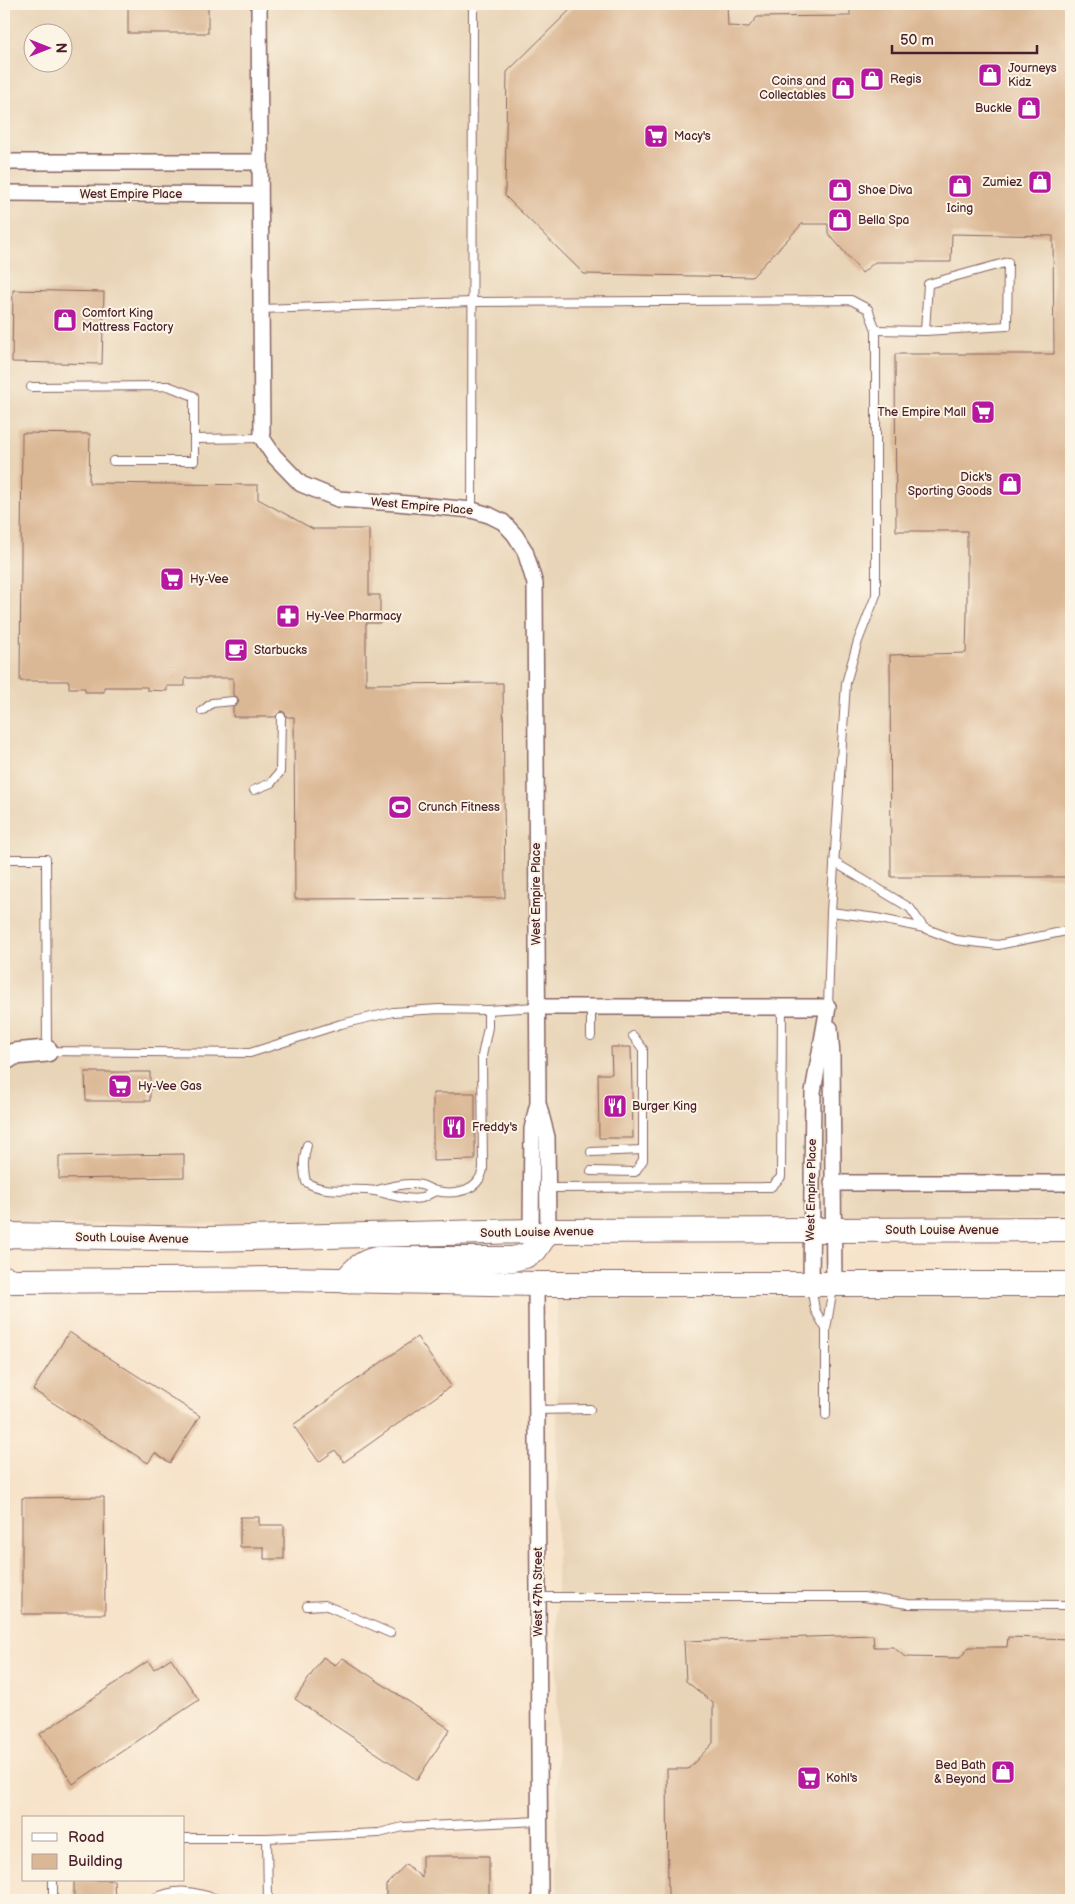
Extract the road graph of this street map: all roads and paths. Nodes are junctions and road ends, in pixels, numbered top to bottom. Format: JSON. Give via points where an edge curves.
{"nodes":[{"id":1,"x":259,"y":4,"type":"edge"},
{"id":2,"x":473,"y":4,"type":"edge"},
{"id":3,"x":4,"y":162,"type":"edge"},
{"id":4,"x":259,"y":162,"type":"junction"},
{"id":5,"x":4,"y":193,"type":"edge"},
{"id":6,"x":259,"y":195,"type":"junction"},
{"id":7,"x":473,"y":302,"type":"junction"},
{"id":8,"x":260,"y":309,"type":"junction"},
{"id":9,"x":876,"y":330,"type":"junction"},
{"id":10,"x":925,"y":331,"type":"junction"},
{"id":11,"x":31,"y":387,"type":"dead end"},
{"id":12,"x":195,"y":438,"type":"junction"},
{"id":13,"x":262,"y":438,"type":"junction"},
{"id":14,"x":113,"y":461,"type":"dead end"},
{"id":15,"x":472,"y":510,"type":"junction"},
{"id":16,"x":233,"y":701,"type":"dead end"},
{"id":17,"x":202,"y":712,"type":"dead end"},
{"id":18,"x":281,"y":717,"type":"dead end"},
{"id":19,"x":254,"y":790,"type":"dead end"},
{"id":20,"x":4,"y":858,"type":"edge"},
{"id":21,"x":834,"y":862,"type":"junction"},
{"id":22,"x":831,"y":912,"type":"junction"},
{"id":23,"x":924,"y":928,"type":"junction"},
{"id":24,"x":1071,"y":930,"type":"edge"},
{"id":25,"x":536,"y":1007,"type":"junction"},
{"id":26,"x":591,"y":1007,"type":"junction"},
{"id":27,"x":782,"y":1007,"type":"junction"},
{"id":28,"x":828,"y":1007,"type":"junction"},
{"id":29,"x":488,"y":1010,"type":"junction"},
{"id":30,"x":591,"y":1036,"type":"dead end"},
{"id":31,"x":633,"y":1036,"type":"dead end"},
{"id":32,"x":47,"y":1051,"type":"junction"},
{"id":33,"x":4,"y":1060,"type":"edge"},
{"id":34,"x":538,"y":1103,"type":"junction"},
{"id":35,"x":307,"y":1145,"type":"dead end"},
{"id":36,"x":643,"y":1150,"type":"junction"},
{"id":37,"x":591,"y":1152,"type":"dead end"},
{"id":38,"x":591,"y":1171,"type":"dead end"},
{"id":39,"x":832,"y":1183,"type":"junction"},
{"id":40,"x":1071,"y":1183,"type":"edge"},
{"id":41,"x":548,"y":1188,"type":"junction"},
{"id":42,"x":374,"y":1190,"type":"junction"},
{"id":43,"x":436,"y":1191,"type":"junction"},
{"id":44,"x":1071,"y":1229,"type":"edge"},
{"id":45,"x":811,"y":1230,"type":"junction"},
{"id":46,"x":834,"y":1230,"type":"junction"},
{"id":47,"x":539,"y":1231,"type":"junction"},
{"id":48,"x":4,"y":1238,"type":"edge"},
{"id":49,"x":4,"y":1278,"type":"edge"},
{"id":50,"x":345,"y":1281,"type":"junction"},
{"id":51,"x":536,"y":1284,"type":"junction"},
{"id":52,"x":823,"y":1284,"type":"junction"},
{"id":53,"x":1071,"y":1284,"type":"edge"},
{"id":54,"x":826,"y":1329,"type":"junction"},
{"id":55,"x":590,"y":1409,"type":"dead end"},
{"id":56,"x":537,"y":1410,"type":"junction"},
{"id":57,"x":826,"y":1415,"type":"dead end"},
{"id":58,"x":538,"y":1597,"type":"junction"},
{"id":59,"x":1071,"y":1605,"type":"edge"},
{"id":60,"x":307,"y":1606,"type":"dead end"},
{"id":61,"x":390,"y":1633,"type":"dead end"},
{"id":62,"x":539,"y":1821,"type":"junction"},
{"id":63,"x":185,"y":1838,"type":"edge"},
{"id":64,"x":267,"y":1838,"type":"junction"},
{"id":65,"x":53,"y":1882,"type":"edge"},
{"id":66,"x":53,"y":1900,"type":"edge"},
{"id":67,"x":151,"y":1900,"type":"edge"},
{"id":68,"x":221,"y":1900,"type":"edge"},
{"id":69,"x":268,"y":1900,"type":"edge"},
{"id":70,"x":540,"y":1900,"type":"edge"}],
"edges":[{"from":1,"to":4,"type":"street"},
{"from":2,"to":7,"type":"lane"},
{"from":3,"to":4,"type":"street"},
{"from":4,"to":6,"type":"street"},
{"from":5,"to":6,"type":"street","name":"West Empire Place"},
{"from":6,"to":8,"type":"street"},
{"from":7,"to":8,"type":"lane"},
{"from":7,"to":9,"type":"lane","via":[[851,300],[868,309]]},
{"from":7,"to":15,"type":"lane"},
{"from":8,"to":13,"type":"street"},
{"from":9,"to":10,"type":"lane"},
{"from":9,"to":21,"type":"lane","via":[[876,595],[846,683]]},
{"from":10,"to":10,"type":"lane","via":[[1007,326],[1008,262],[928,284]]},
{"from":11,"to":12,"type":"lane","via":[[168,386],[194,396]]},
{"from":12,"to":13,"type":"lane"},
{"from":12,"to":14,"type":"lane","via":[[194,461]]},
{"from":13,"to":15,"type":"street","name":"West Empire Place","via":[[301,484],[338,499]]},
{"from":15,"to":25,"type":"street","name":"West Empire Place","via":[[503,522],[515,535],[525,551],[535,584]]},
{"from":16,"to":17,"type":"lane","via":[[212,703]]},
{"from":18,"to":19,"type":"lane","via":[[280,772],[272,783]]},
{"from":20,"to":32,"type":"lane","via":[[46,858]]},
{"from":21,"to":22,"type":"lane"},
{"from":21,"to":23,"type":"lane","via":[[910,908]]},
{"from":22,"to":23,"type":"lane"},
{"from":22,"to":28,"type":"lane"},
{"from":23,"to":24,"type":"lane","via":[[956,940],[998,945]]},
{"from":25,"to":26,"type":"street"},
{"from":25,"to":29,"type":"lane"},
{"from":25,"to":34,"type":"street","name":"West Empire Place"},
{"from":26,"to":27,"type":"street"},
{"from":26,"to":30,"type":"lane"},
{"from":27,"to":28,"type":"street"},
{"from":27,"to":41,"type":"lane","via":[[780,1177],[772,1187]]},
{"from":28,"to":39,"type":"street","name":"West Empire Place","via":[[832,1057]]},
{"from":28,"to":45,"type":"street","name":"West Empire Place","via":[[813,1092]]},
{"from":29,"to":32,"type":"lane","via":[[393,1012],[341,1024],[250,1053]]},
{"from":29,"to":43,"type":"lane","via":[[482,1056],[481,1179],[472,1188],[455,1192]]},
{"from":31,"to":36,"type":"lane","via":[[643,1049]]},
{"from":32,"to":33,"type":"main road","via":[[14,1054]]},
{"from":34,"to":41,"type":"street","name":"West Empire Place","via":[[547,1137]]},
{"from":34,"to":47,"type":"street","name":"West Empire Place","via":[[532,1129]]},
{"from":35,"to":42,"type":"lane","via":[[303,1159],[306,1182],[325,1189]]},
{"from":36,"to":37,"type":"lane"},
{"from":36,"to":38,"type":"lane","via":[[643,1160],[635,1172]]},
{"from":39,"to":40,"type":"street","name":"West Empire Place"},
{"from":39,"to":46,"type":"street","name":"West Empire Place"},
{"from":41,"to":47,"type":"street","name":"West Empire Place"},
{"from":42,"to":43,"type":"lane","via":[[421,1184]]},
{"from":42,"to":43,"type":"lane","via":[[398,1197],[421,1198]]},
{"from":44,"to":46,"type":"main road","name":"South Louise Avenue"},
{"from":45,"to":46,"type":"main road","name":"South Louise Avenue"},
{"from":45,"to":47,"type":"main road","name":"South Louise Avenue"},
{"from":45,"to":52,"type":"street","name":"West Empire Place"},
{"from":46,"to":52,"type":"street","name":"West Empire Place"},
{"from":47,"to":48,"type":"main road","name":"South Louise Avenue","via":[[207,1239],[9,1235]]},
{"from":47,"to":50,"type":"main road","via":[[535,1250],[525,1256],[500,1260],[378,1259],[358,1266]]},
{"from":49,"to":50,"type":"main road","via":[[13,1281]]},
{"from":50,"to":51,"type":"main road"},
{"from":51,"to":52,"type":"main road"},
{"from":51,"to":56,"type":"street","name":"West 47th Street"},
{"from":52,"to":53,"type":"main road"},
{"from":52,"to":54,"type":"lane"},
{"from":52,"to":54,"type":"lane","via":[[815,1310]]},
{"from":54,"to":57,"type":"lane"},
{"from":55,"to":56,"type":"lane"},
{"from":56,"to":58,"type":"street","name":"West 47th Street"},
{"from":58,"to":59,"type":"lane","via":[[863,1597],[908,1604]]},
{"from":58,"to":62,"type":"street","name":"West 47th Street"},
{"from":60,"to":61,"type":"lane","via":[[325,1605]]},
{"from":62,"to":64,"type":"lane"},
{"from":62,"to":70,"type":"street","name":"West 47th Street"},
{"from":63,"to":64,"type":"lane"},
{"from":64,"to":69,"type":"lane"},
{"from":65,"to":66,"type":"lane"},
{"from":67,"to":68,"type":"lane","via":[[174,1892],[192,1891]]}]}
